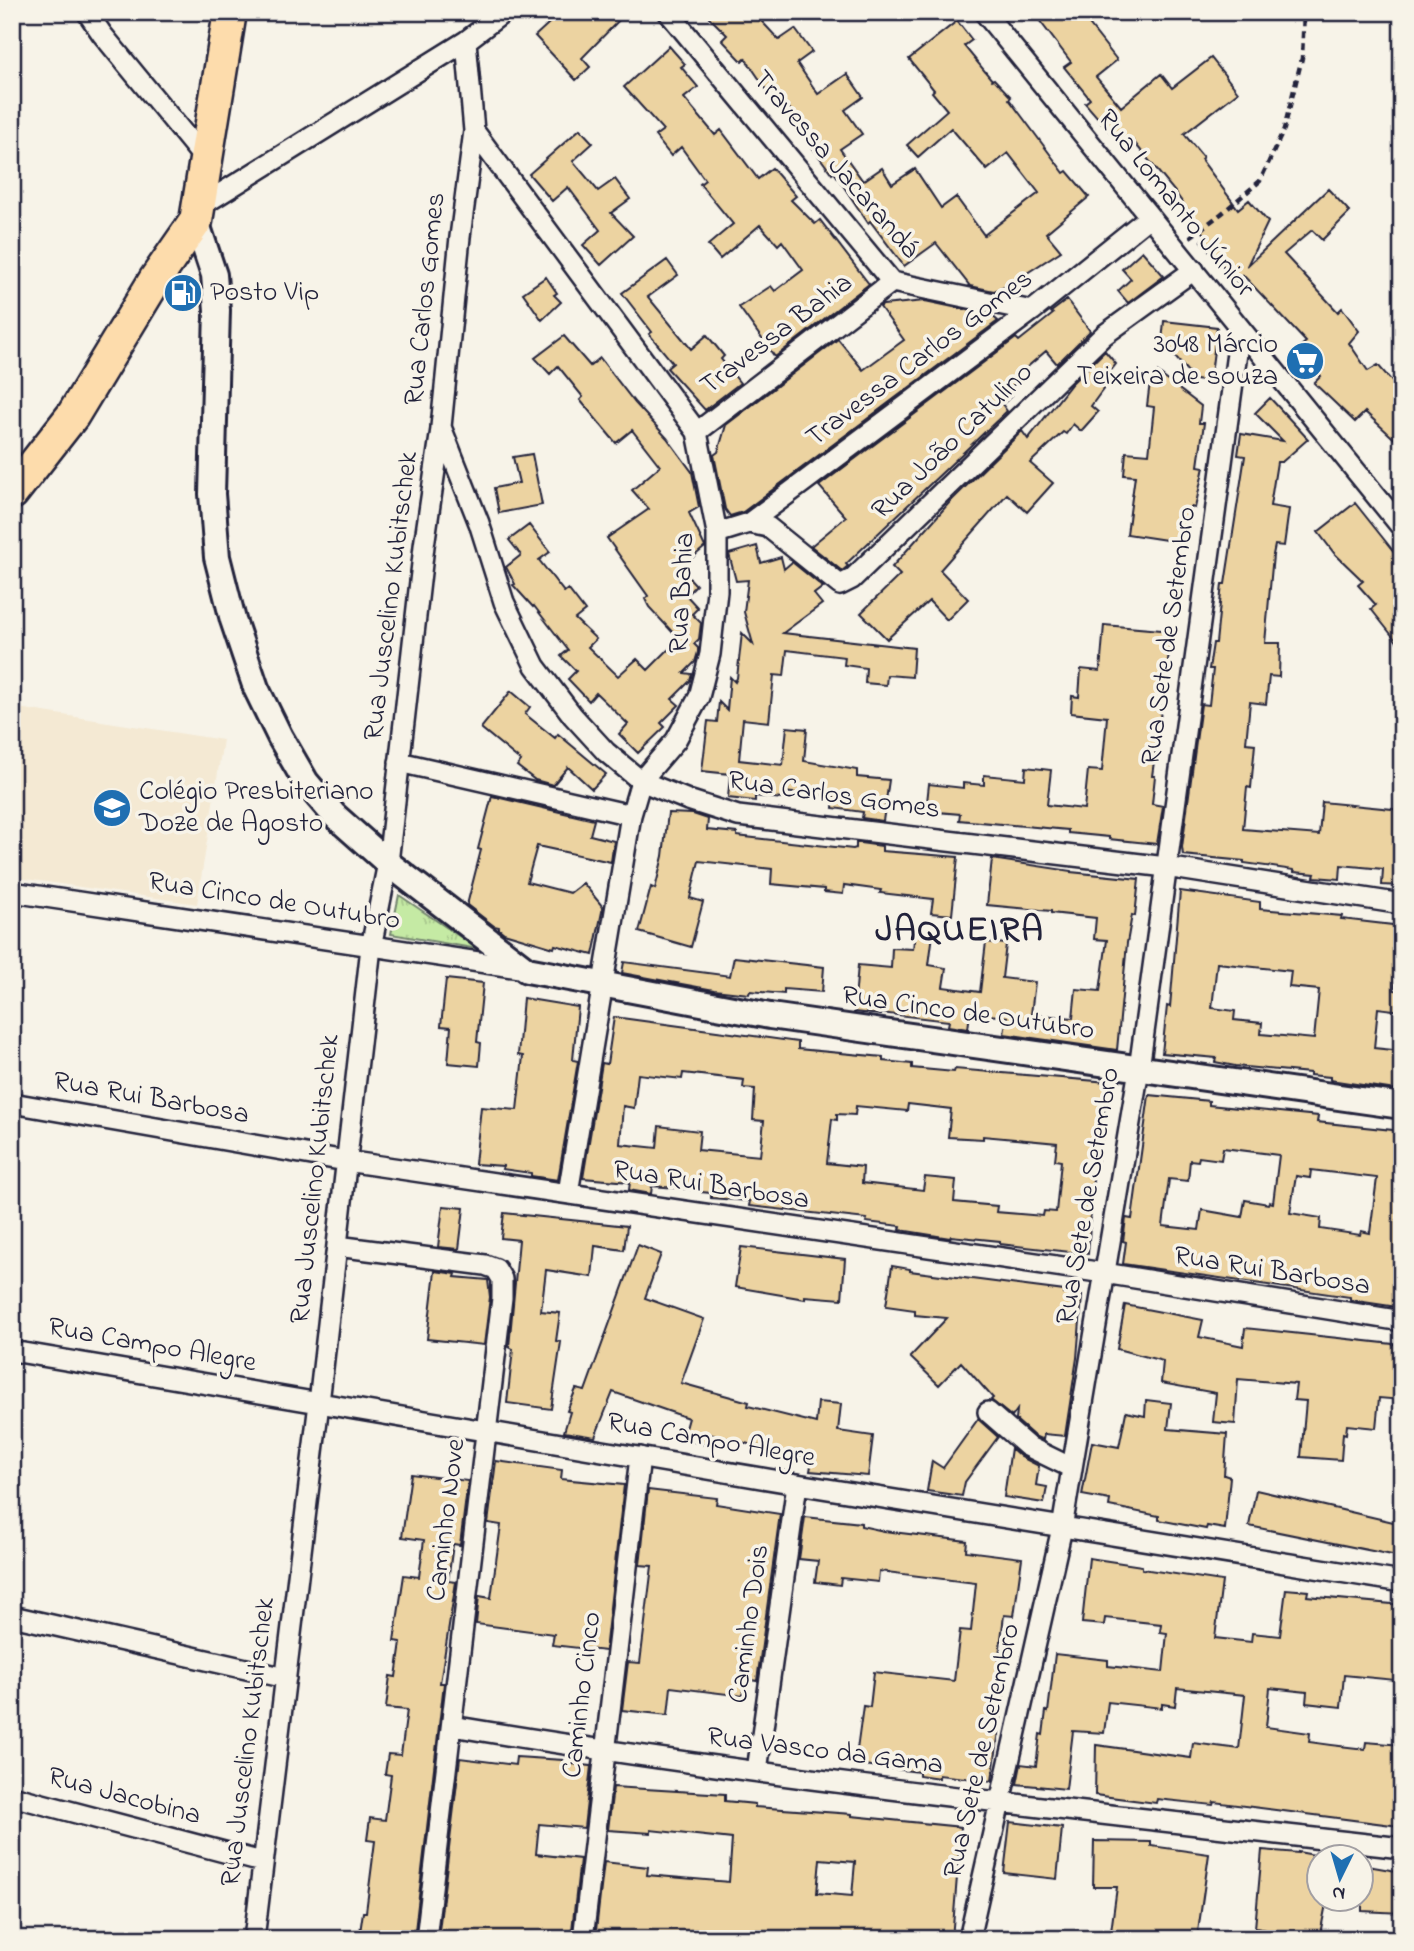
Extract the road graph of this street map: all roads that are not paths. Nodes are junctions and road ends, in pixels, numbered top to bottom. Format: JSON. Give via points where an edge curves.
{"nodes":[{"id":1,"x":87,"y":12,"type":"edge"},
{"id":2,"x":230,"y":12,"type":"edge"},
{"id":3,"x":668,"y":12,"type":"edge"},
{"id":4,"x":984,"y":12,"type":"edge"},
{"id":5,"x":499,"y":14,"type":"edge"},
{"id":6,"x":466,"y":41,"type":"junction"},
{"id":7,"x":474,"y":131,"type":"junction"},
{"id":8,"x":207,"y":162,"type":"junction"},
{"id":9,"x":198,"y":214,"type":"junction"},
{"id":10,"x":1149,"y":217,"type":"junction"},
{"id":11,"x":1194,"y":270,"type":"junction"},
{"id":12,"x":892,"y":282,"type":"junction"},
{"id":13,"x":1031,"y":311,"type":"junction"},
{"id":14,"x":1240,"y":331,"type":"junction"},
{"id":15,"x":441,"y":427,"type":"junction"},
{"id":16,"x":697,"y":432,"type":"junction"},
{"id":17,"x":12,"y":493,"type":"edge"},
{"id":18,"x":749,"y":523,"type":"junction"},
{"id":19,"x":1402,"y":528,"type":"edge"},
{"id":20,"x":717,"y":533,"type":"junction"},
{"id":21,"x":399,"y":762,"type":"junction"},
{"id":22,"x":641,"y":781,"type":"junction"},
{"id":23,"x":631,"y":815,"type":"junction"},
{"id":24,"x":388,"y":863,"type":"junction"},
{"id":25,"x":1166,"y":867,"type":"junction"},
{"id":26,"x":12,"y":892,"type":"edge"},
{"id":27,"x":1402,"y":904,"type":"edge"},
{"id":28,"x":371,"y":947,"type":"junction"},
{"id":29,"x":527,"y":970,"type":"junction"},
{"id":30,"x":602,"y":985,"type":"junction"},
{"id":31,"x":1139,"y":1069,"type":"junction"},
{"id":32,"x":12,"y":1103,"type":"edge"},
{"id":33,"x":1402,"y":1106,"type":"edge"},
{"id":34,"x":346,"y":1161,"type":"junction"},
{"id":35,"x":568,"y":1193,"type":"junction"},
{"id":36,"x":337,"y":1246,"type":"junction"},
{"id":37,"x":1104,"y":1273,"type":"junction"},
{"id":38,"x":1402,"y":1321,"type":"edge"},
{"id":39,"x":12,"y":1351,"type":"edge"},
{"id":40,"x":319,"y":1403,"type":"junction"},
{"id":41,"x":988,"y":1412,"type":"dead end"},
{"id":42,"x":486,"y":1431,"type":"junction"},
{"id":43,"x":640,"y":1457,"type":"junction"},
{"id":44,"x":1072,"y":1468,"type":"junction"},
{"id":45,"x":797,"y":1484,"type":"junction"},
{"id":46,"x":1062,"y":1528,"type":"junction"},
{"id":47,"x":1402,"y":1582,"type":"edge"},
{"id":48,"x":12,"y":1616,"type":"edge"},
{"id":49,"x":286,"y":1678,"type":"junction"},
{"id":50,"x":452,"y":1727,"type":"junction"},
{"id":51,"x":604,"y":1752,"type":"junction"},
{"id":52,"x":757,"y":1771,"type":"junction"},
{"id":53,"x":12,"y":1796,"type":"edge"},
{"id":54,"x":1001,"y":1803,"type":"junction"},
{"id":55,"x":1402,"y":1848,"type":"edge"},
{"id":56,"x":262,"y":1863,"type":"junction"},
{"id":57,"x":254,"y":1939,"type":"edge"},
{"id":58,"x":426,"y":1939,"type":"edge"},
{"id":59,"x":583,"y":1939,"type":"edge"},
{"id":60,"x":969,"y":1939,"type":"edge"}],
"edges":[{"from":1,"to":8,"type":"street"},
{"from":2,"to":8,"type":"main road"},
{"from":3,"to":12,"type":"street","name":"Travessa Jacarandá"},
{"from":4,"to":10,"type":"street","name":"Rua Lomanto Júnior"},
{"from":5,"to":6,"type":"street"},
{"from":6,"to":7,"type":"street","name":"Rua Carlos Gomes"},
{"from":6,"to":9,"type":"street"},
{"from":7,"to":15,"type":"street","name":"Rua Carlos Gomes"},
{"from":7,"to":16,"type":"street","name":"Rua Bahia"},
{"from":8,"to":9,"type":"main road"},
{"from":9,"to":17,"type":"main road","via":[[73,415]]},
{"from":9,"to":24,"type":"street","name":"Rua Cinco de Outubro","via":[[214,275],[212,494],[217,557],[233,620],[256,688],[306,782],[334,815]]},
{"from":10,"to":11,"type":"street","name":"Rua Lomanto Júnior"},
{"from":10,"to":13,"type":"street","name":"Travessa Carlos Gomes"},
{"from":11,"to":14,"type":"street","name":"Rua Lomanto Júnior"},
{"from":11,"to":18,"type":"street","name":"Rua João Catulino","via":[[1104,335],[852,579],[840,585],[768,527]]},
{"from":12,"to":13,"type":"street","name":"Travessa Jacarandá"},
{"from":12,"to":16,"type":"street","name":"Travessa Bahia"},
{"from":13,"to":18,"type":"street","name":"Travessa Carlos Gomes"},
{"from":14,"to":19,"type":"street","name":"Rua Lomanto Júnior"},
{"from":14,"to":25,"type":"street","name":"Rua Sete de Setembro"},
{"from":15,"to":21,"type":"street","name":"Rua Juscelino Kubitschek"},
{"from":15,"to":22,"type":"street","name":"Rua Carlos Gomes","via":[[504,603],[535,666],[581,725]]},
{"from":16,"to":20,"type":"street","name":"Rua Bahia"},
{"from":18,"to":20,"type":"street","name":"Travessa Carlos Gomes"},
{"from":20,"to":22,"type":"street","name":"Rua Bahia","via":[[712,642],[699,698],[676,740]]},
{"from":21,"to":23,"type":"street"},
{"from":21,"to":24,"type":"street","name":"Rua Juscelino Kubitschek"},
{"from":22,"to":23,"type":"street","name":"Rua Bahia"},
{"from":22,"to":25,"type":"street","name":"Rua Carlos Gomes","via":[[738,816]]},
{"from":23,"to":30,"type":"street","name":"Rua Bahia"},
{"from":24,"to":28,"type":"street","name":"Rua Juscelino Kubitschek"},
{"from":24,"to":29,"type":"street","name":"Rua Cinco de Outubro"},
{"from":25,"to":27,"type":"street","name":"Rua Carlos Gomes"},
{"from":25,"to":31,"type":"street","name":"Rua Sete de Setembro"},
{"from":26,"to":28,"type":"street","name":"Rua Cinco de Outubro"},
{"from":28,"to":29,"type":"street","name":"Rua Cinco de Outubro"},
{"from":28,"to":34,"type":"street","name":"Rua Juscelino Kubitschek"},
{"from":29,"to":30,"type":"street","name":"Rua Cinco de Outubro"},
{"from":30,"to":31,"type":"street","name":"Rua Cinco de Outubro","via":[[770,1016]]},
{"from":30,"to":35,"type":"street","name":"Rua Bahia"},
{"from":31,"to":33,"type":"street","name":"Rua Cinco de Outubro"},
{"from":31,"to":37,"type":"street","name":"Rua Sete de Setembro"},
{"from":32,"to":34,"type":"street","name":"Rua Rui Barbosa"},
{"from":34,"to":35,"type":"street","name":"Rua Rui Barbosa"},
{"from":34,"to":36,"type":"street","name":"Rua Juscelino Kubitschek"},
{"from":35,"to":37,"type":"street","name":"Rua Rui Barbosa"},
{"from":36,"to":40,"type":"street","name":"Rua Juscelino Kubitschek"},
{"from":36,"to":42,"type":"street","name":"Caminho Nove","via":[[496,1269],[502,1279],[502,1298]]},
{"from":37,"to":38,"type":"street","name":"Rua Rui Barbosa"},
{"from":37,"to":44,"type":"street","name":"Rua Sete de Setembro"},
{"from":39,"to":40,"type":"street","name":"Rua Campo Alegre"},
{"from":40,"to":42,"type":"street","name":"Rua Campo Alegre"},
{"from":40,"to":49,"type":"street","name":"Rua Juscelino Kubitschek"},
{"from":41,"to":44,"type":"street","via":[[1027,1446]]},
{"from":42,"to":43,"type":"street","name":"Rua Campo Alegre"},
{"from":42,"to":50,"type":"street","name":"Caminho Nove"},
{"from":43,"to":45,"type":"street","name":"Rua Campo Alegre"},
{"from":43,"to":51,"type":"street","name":"Caminho Cinco"},
{"from":44,"to":46,"type":"street","name":"Rua Sete de Setembro"},
{"from":45,"to":46,"type":"street","name":"Rua Campo Alegre"},
{"from":45,"to":52,"type":"street","name":"Caminho Dois"},
{"from":46,"to":47,"type":"street","name":"Rua Campo Alegre"},
{"from":46,"to":54,"type":"street","name":"Rua Sete de Setembro"},
{"from":48,"to":49,"type":"street"},
{"from":49,"to":56,"type":"street","name":"Rua Juscelino Kubitschek"},
{"from":50,"to":51,"type":"street","name":"Rua Vasco da Gama"},
{"from":50,"to":58,"type":"street","name":"Caminho Nove"},
{"from":51,"to":52,"type":"street","name":"Rua Vasco da Gama"},
{"from":51,"to":59,"type":"street","name":"Caminho Cinco"},
{"from":52,"to":54,"type":"street","name":"Rua Vasco da Gama"},
{"from":53,"to":56,"type":"street","name":"Rua Jacobina"},
{"from":54,"to":55,"type":"street","name":"Rua Vasco da Gama"},
{"from":54,"to":60,"type":"street","name":"Rua Sete de Setembro"},
{"from":56,"to":57,"type":"street","name":"Rua Juscelino Kubitschek"}]}
